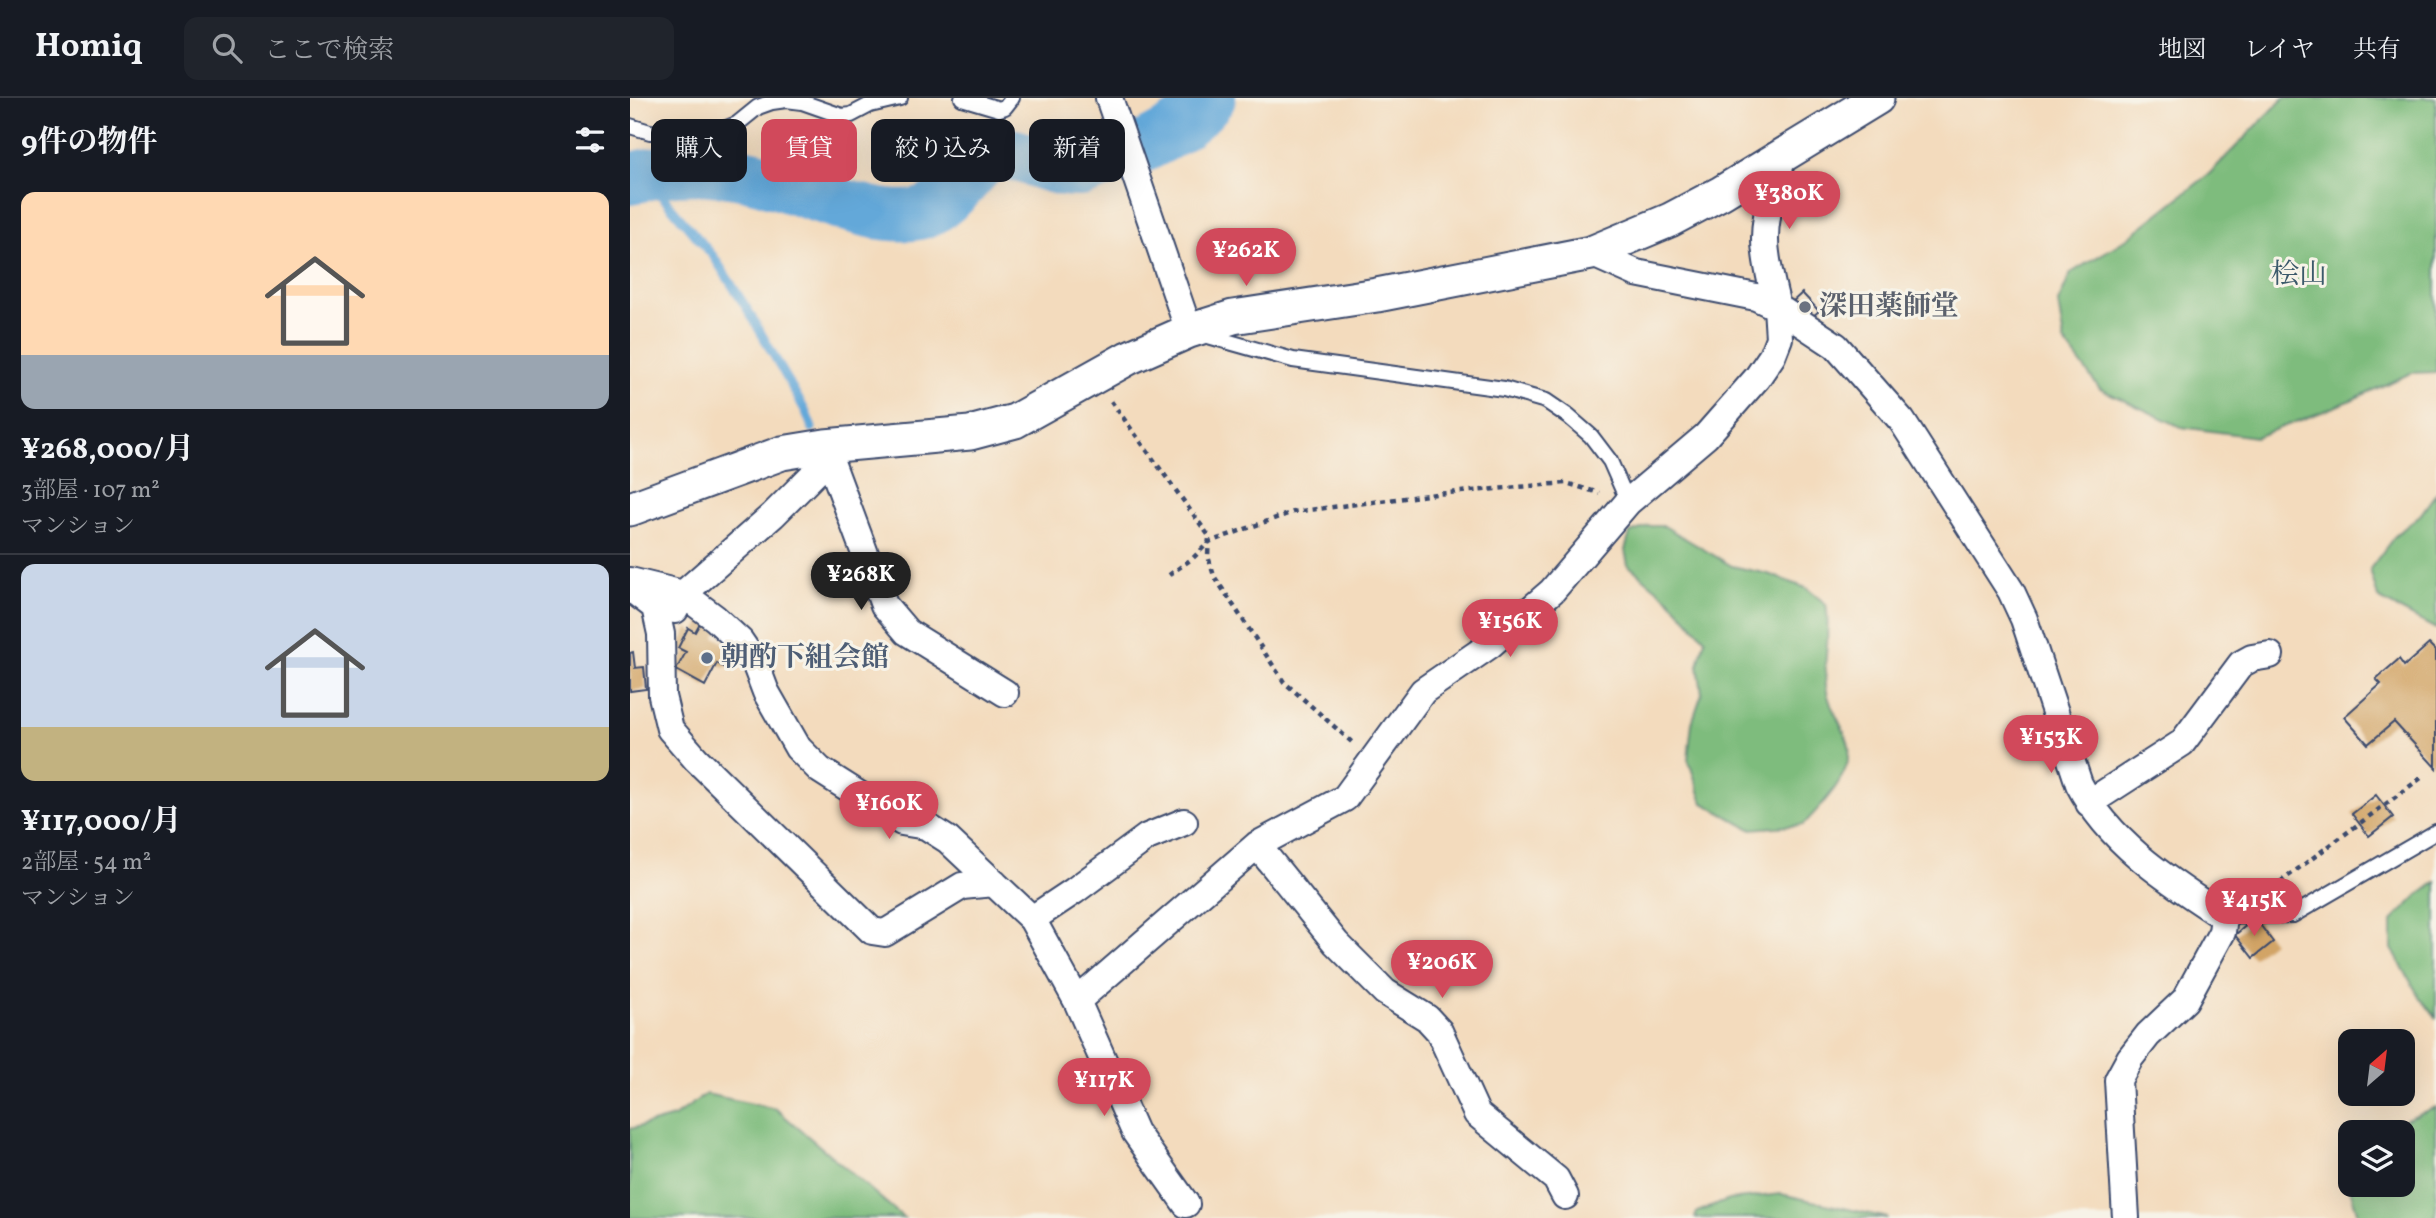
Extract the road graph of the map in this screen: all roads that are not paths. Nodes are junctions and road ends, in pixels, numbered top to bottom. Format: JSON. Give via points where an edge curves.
{"nodes":[{"id":1,"x":900,"y":98,"type":"edge"},
{"id":2,"x":962,"y":98,"type":"edge"},
{"id":3,"x":1012,"y":98,"type":"edge"},
{"id":4,"x":1109,"y":98,"type":"edge"},
{"id":5,"x":1877,"y":98,"type":"edge"},
{"id":6,"x":630,"y":125,"type":"edge"},
{"id":7,"x":1783,"y":155,"type":"junction"},
{"id":8,"x":1591,"y":253,"type":"junction"},
{"id":9,"x":1777,"y":307,"type":"junction"},
{"id":10,"x":1189,"y":331,"type":"junction"},
{"id":11,"x":825,"y":446,"type":"junction"},
{"id":12,"x":1628,"y":502,"type":"junction"},
{"id":13,"x":630,"y":509,"type":"edge"},
{"id":14,"x":630,"y":581,"type":"edge"},
{"id":15,"x":630,"y":588,"type":"edge"},
{"id":16,"x":683,"y":594,"type":"junction"},
{"id":17,"x":661,"y":635,"type":"junction"},
{"id":18,"x":2270,"y":655,"type":"dead end"},
{"id":19,"x":1005,"y":693,"type":"dead end"},
{"id":20,"x":2089,"y":803,"type":"junction"},
{"id":21,"x":1184,"y":822,"type":"dead end"},
{"id":22,"x":2436,"y":832,"type":"edge"},
{"id":23,"x":1257,"y":845,"type":"junction"},
{"id":24,"x":994,"y":883,"type":"junction"},
{"id":25,"x":2224,"y":917,"type":"junction"},
{"id":26,"x":1032,"y":919,"type":"junction"},
{"id":27,"x":1077,"y":1001,"type":"junction"},
{"id":28,"x":1565,"y":1196,"type":"dead end"},
{"id":29,"x":1186,"y":1204,"type":"dead end"},
{"id":30,"x":2126,"y":1218,"type":"edge"}],
"edges":[{"from":1,"to":6,"type":"lane","via":[[842,117],[802,102],[772,102],[714,133],[650,132]]},
{"from":2,"to":3,"type":"lane","via":[[999,109]]},
{"from":4,"to":10,"type":"street"},
{"from":5,"to":7,"type":"street"},
{"from":7,"to":8,"type":"street","via":[[1670,220]]},
{"from":7,"to":9,"type":"street","via":[[1765,233]]},
{"from":8,"to":9,"type":"street","via":[[1636,273],[1756,297]]},
{"from":8,"to":10,"type":"street","via":[[1377,295],[1233,317]]},
{"from":9,"to":12,"type":"street","via":[[1779,338],[1757,378],[1706,436]]},
{"from":9,"to":20,"type":"street","via":[[1836,346],[1902,421],[2011,591]]},
{"from":10,"to":11,"type":"street","via":[[1128,358],[1015,421],[970,433]]},
{"from":10,"to":12,"type":"lane","via":[[1293,360],[1504,389],[1546,401],[1591,436],[1610,461]]},
{"from":11,"to":13,"type":"street","via":[[782,453]]},
{"from":11,"to":16,"type":"street","via":[[816,472]]},
{"from":11,"to":19,"type":"street","via":[[884,605],[907,632]]},
{"from":12,"to":23,"type":"street","via":[[1552,591],[1490,645],[1423,691],[1345,798]]},
{"from":14,"to":16,"type":"street"},
{"from":15,"to":17,"type":"street","via":[[655,607]]},
{"from":16,"to":17,"type":"street"},
{"from":16,"to":24,"type":"street","via":[[740,641],[798,748],[820,769],[902,822],[926,826],[948,840]]},
{"from":17,"to":24,"type":"street","via":[[662,696],[670,729],[872,931],[884,933],[962,886]]},
{"from":18,"to":20,"type":"street","via":[[2241,664],[2182,743]]},
{"from":20,"to":25,"type":"street","via":[[2110,829],[2156,870]]},
{"from":21,"to":26,"type":"street","via":[[1147,837]]},
{"from":22,"to":25,"type":"lane","via":[[2292,915]]},
{"from":23,"to":27,"type":"street"},
{"from":23,"to":28,"type":"street","via":[[1336,943],[1385,992],[1427,1018],[1439,1031],[1476,1114],[1556,1179]]},
{"from":24,"to":26,"type":"street"},
{"from":25,"to":30,"type":"street","via":[[2222,932],[2185,1000],[2148,1035],[2118,1080]]},
{"from":26,"to":27,"type":"street"},
{"from":27,"to":29,"type":"street","via":[[1135,1132]]}]}
